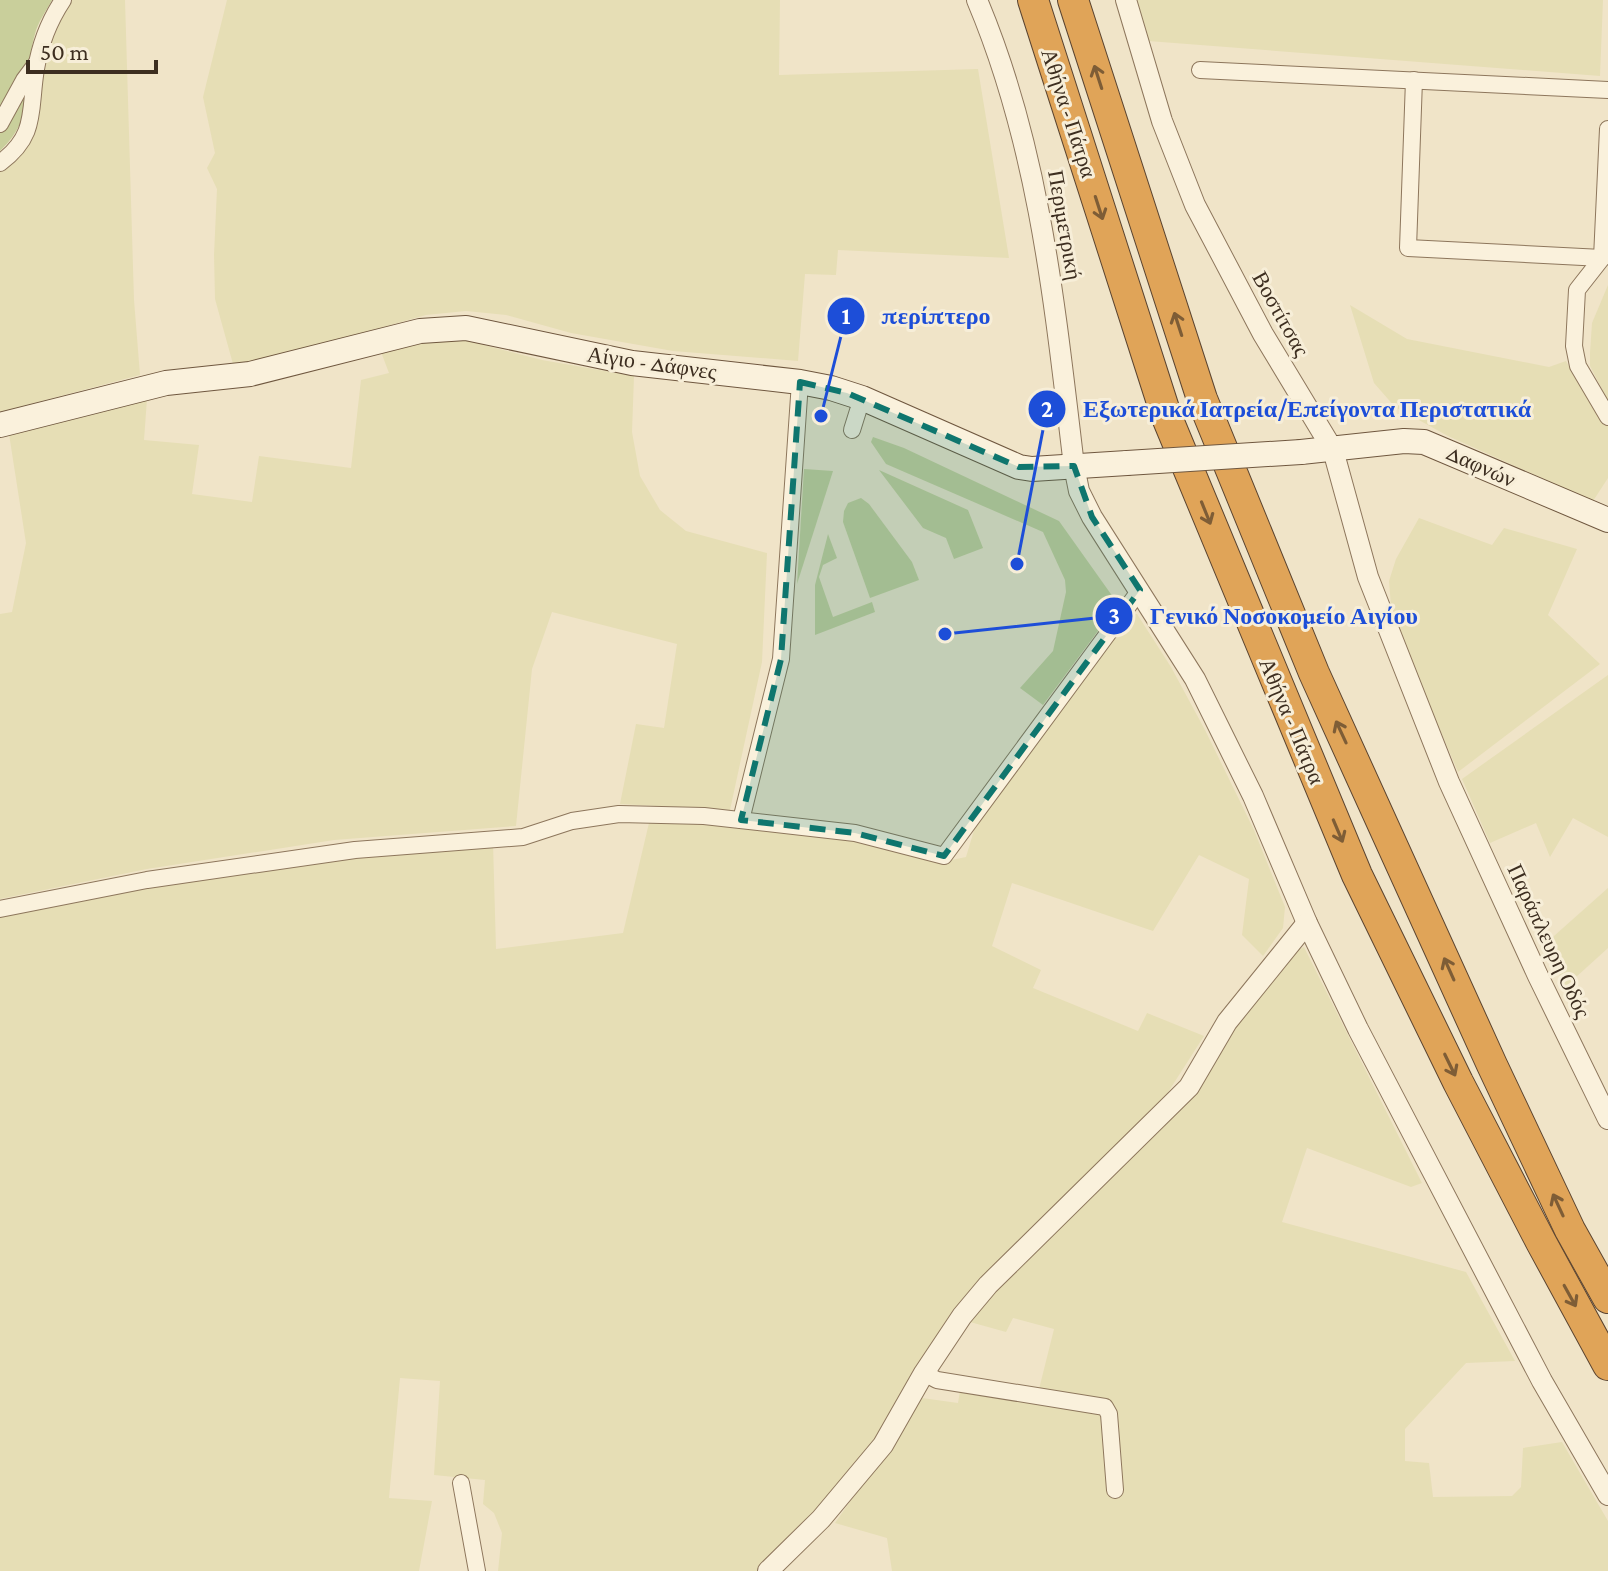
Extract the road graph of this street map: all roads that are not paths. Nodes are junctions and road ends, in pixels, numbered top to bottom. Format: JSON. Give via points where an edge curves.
{"nodes":[{"id":1,"x":63,"y":0,"type":"edge"},
{"id":2,"x":977,"y":0,"type":"edge"},
{"id":3,"x":1033,"y":0,"type":"edge"},
{"id":4,"x":1073,"y":0,"type":"edge"},
{"id":5,"x":1126,"y":0,"type":"edge"},
{"id":6,"x":37,"y":62,"type":"junction"},
{"id":7,"x":1200,"y":70,"type":"dead end"},
{"id":8,"x":1414,"y":80,"type":"junction"},
{"id":9,"x":1608,"y":90,"type":"edge"},
{"id":10,"x":0,"y":124,"type":"edge"},
{"id":11,"x":1608,"y":129,"type":"edge"},
{"id":12,"x":0,"y":163,"type":"edge"},
{"id":13,"x":1605,"y":255,"type":"edge"},
{"id":14,"x":800,"y":382,"type":"junction"},
{"id":15,"x":862,"y":398,"type":"junction"},
{"id":16,"x":1608,"y":417,"type":"edge"},
{"id":17,"x":0,"y":425,"type":"edge"},
{"id":18,"x":852,"y":430,"type":"dead end"},
{"id":19,"x":1333,"y":450,"type":"junction"},
{"id":20,"x":1301,"y":452,"type":"joint"},
{"id":21,"x":1074,"y":466,"type":"junction"},
{"id":22,"x":1608,"y":520,"type":"edge"},
{"id":23,"x":1140,"y":590,"type":"junction"},
{"id":24,"x":1449,"y":782,"type":"joint"},
{"id":25,"x":741,"y":820,"type":"junction"},
{"id":26,"x":0,"y":909,"type":"edge"},
{"id":27,"x":1307,"y":923,"type":"junction"},
{"id":28,"x":1608,"y":1119,"type":"edge"},
{"id":29,"x":1608,"y":1298,"type":"edge"},
{"id":30,"x":1608,"y":1365,"type":"edge"},
{"id":31,"x":924,"y":1373,"type":"junction"},
{"id":32,"x":461,"y":1483,"type":"dead end"},
{"id":33,"x":1115,"y":1490,"type":"dead end"},
{"id":34,"x":1608,"y":1495,"type":"edge"},
{"id":35,"x":477,"y":1571,"type":"edge"},
{"id":36,"x":768,"y":1571,"type":"edge"}],
"edges":[{"from":1,"to":6,"type":"street"},
{"from":2,"to":21,"type":"street","name":"Περιμετρική","via":[[1026,146],[1042,219]]},
{"from":3,"to":30,"type":"highway","name":"Αθήνα - Πάτρα","one_way":true,"via":[[1166,415],[1357,875],[1458,1082]]},
{"from":29,"to":4,"type":"highway","name":"Αθήνα - Πάτρα","one_way":true,"via":[[1492,1065],[1314,673],[1202,399]]},
{"from":5,"to":19,"type":"street","name":"Βοστίτσας","via":[[1162,121],[1195,205],[1263,334]]},
{"from":6,"to":10,"type":"street"},
{"from":6,"to":12,"type":"street","via":[[31,125]]},
{"from":7,"to":8,"type":"street"},
{"from":8,"to":9,"type":"street"},
{"from":8,"to":13,"type":"street","via":[[1408,248]]},
{"from":11,"to":13,"type":"street"},
{"from":13,"to":16,"type":"street","via":[[1577,290],[1574,346],[1578,366]]},
{"from":14,"to":15,"type":"main road","name":"Αίγιο - Δάφνες"},
{"from":14,"to":17,"type":"main road","name":"Αίγιο - Δάφνες","via":[[632,363],[452,328],[420,331],[250,374],[166,383]]},
{"from":14,"to":25,"type":"street","via":[[781,659]]},
{"from":15,"to":18,"type":"street"},
{"from":15,"to":21,"type":"main road","name":"Αίγιο - Δάφνες","via":[[1019,467]]},
{"from":19,"to":20,"type":"main road","name":"Δαφνών"},
{"from":19,"to":22,"type":"main road","name":"Δαφνών","via":[[1404,441],[1431,444]]},
{"from":19,"to":24,"type":"street","name":"Βοστίτσας","via":[[1368,577]]},
{"from":20,"to":21,"type":"main road","name":"Αίγιο - Δάφνες","bridge":true},
{"from":21,"to":23,"type":"street","name":"Περιμετρική","via":[[1092,517]]},
{"from":23,"to":25,"type":"street","via":[[944,856],[855,833]]},
{"from":23,"to":27,"type":"street","name":"Περιμετρική","via":[[1200,689]]},
{"from":24,"to":28,"type":"street","name":"Παράπλευρη Οδός"},
{"from":25,"to":26,"type":"street","via":[[597,816],[523,837],[329,854],[147,880]]},
{"from":27,"to":31,"type":"street","via":[[1227,1022],[1189,1087],[988,1285]]},
{"from":27,"to":34,"type":"street","name":"Περιμετρική","via":[[1542,1381]]},
{"from":31,"to":33,"type":"street","via":[[937,1380],[1105,1407]]},
{"from":31,"to":36,"type":"street","via":[[883,1445],[821,1519]]},
{"from":32,"to":35,"type":"street"}]}
